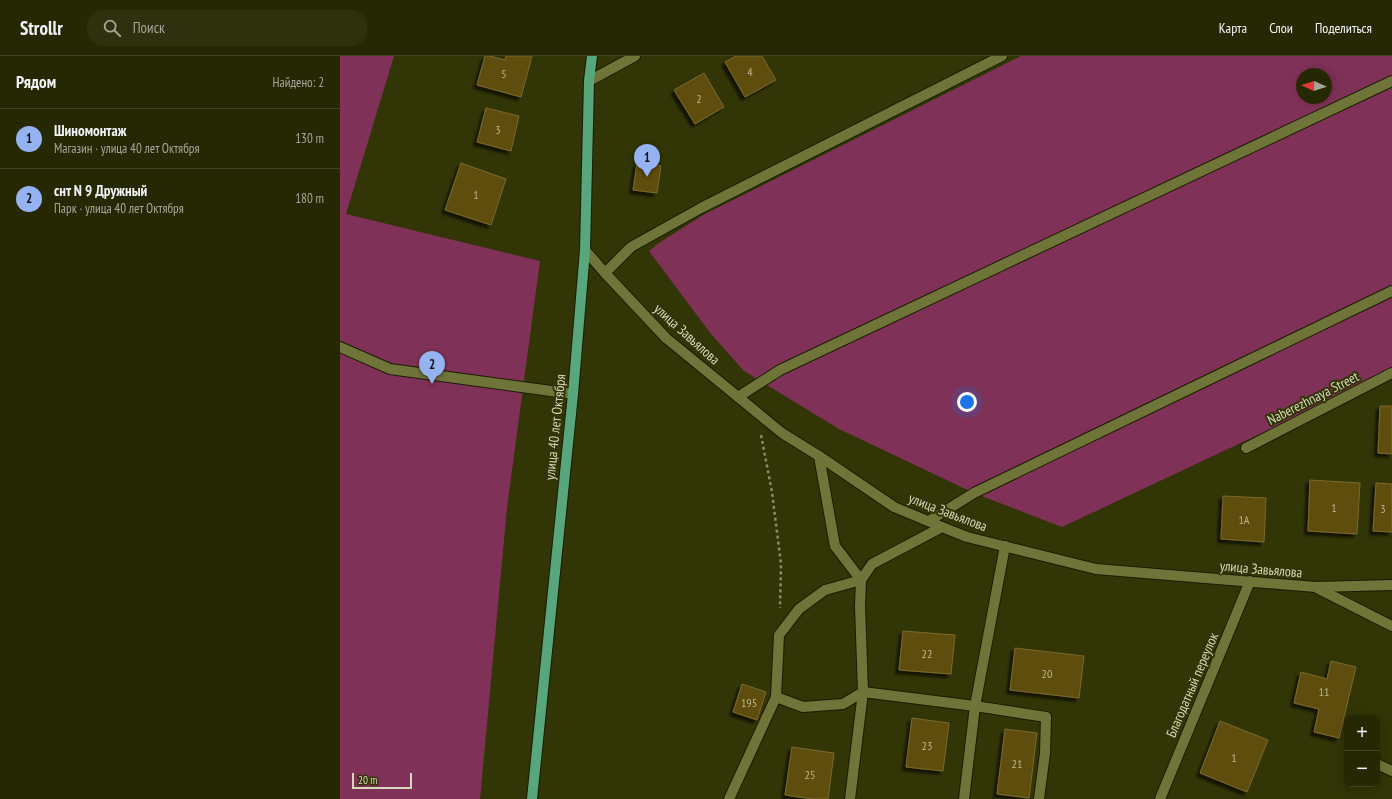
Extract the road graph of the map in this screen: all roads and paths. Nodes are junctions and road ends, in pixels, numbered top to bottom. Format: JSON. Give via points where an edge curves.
{"nodes":[{"id":1,"x":592,"y":56,"type":"edge"},
{"id":2,"x":635,"y":56,"type":"edge"},
{"id":3,"x":1002,"y":56,"type":"edge"},
{"id":4,"x":589,"y":81,"type":"junction"},
{"id":5,"x":1392,"y":81,"type":"edge"},
{"id":6,"x":585,"y":250,"type":"junction"},
{"id":7,"x":605,"y":273,"type":"junction"},
{"id":8,"x":1392,"y":291,"type":"edge"},
{"id":9,"x":340,"y":347,"type":"edge"},
{"id":10,"x":1392,"y":373,"type":"edge"},
{"id":11,"x":573,"y":394,"type":"junction"},
{"id":12,"x":738,"y":397,"type":"junction"},
{"id":13,"x":756,"y":411,"type":"junction"},
{"id":14,"x":1246,"y":448,"type":"dead end"},
{"id":15,"x":819,"y":456,"type":"junction"},
{"id":16,"x":929,"y":521,"type":"junction"},
{"id":17,"x":942,"y":527,"type":"junction"},
{"id":18,"x":1005,"y":546,"type":"junction"},
{"id":19,"x":861,"y":580,"type":"junction"},
{"id":20,"x":1250,"y":581,"type":"junction"},
{"id":21,"x":1392,"y":585,"type":"edge"},
{"id":22,"x":1316,"y":588,"type":"junction"},
{"id":23,"x":1392,"y":626,"type":"edge"},
{"id":24,"x":780,"y":635,"type":"junction"},
{"id":25,"x":863,"y":692,"type":"junction"},
{"id":26,"x":776,"y":697,"type":"junction"},
{"id":27,"x":975,"y":706,"type":"junction"},
{"id":28,"x":1380,"y":765,"type":"edge"},
{"id":29,"x":1392,"y":771,"type":"edge"},
{"id":30,"x":532,"y":799,"type":"edge"},
{"id":31,"x":729,"y":799,"type":"edge"},
{"id":32,"x":850,"y":799,"type":"edge"},
{"id":33,"x":964,"y":799,"type":"edge"},
{"id":34,"x":1039,"y":799,"type":"edge"},
{"id":35,"x":1160,"y":799,"type":"edge"}],
"edges":[{"from":1,"to":4,"type":"main road","name":"улица 40 лет Октября"},
{"from":2,"to":4,"type":"street"},
{"from":3,"to":7,"type":"street","via":[[701,208],[631,247]]},
{"from":4,"to":6,"type":"main road","name":"улица 40 лет Октября"},
{"from":5,"to":12,"type":"street","via":[[780,370]]},
{"from":6,"to":7,"type":"street","name":"улица Завьялова"},
{"from":6,"to":11,"type":"main road","name":"улица 40 лет Октября"},
{"from":7,"to":12,"type":"street","name":"улица Завьялова","via":[[666,338]]},
{"from":8,"to":16,"type":"street","via":[[974,493]]},
{"from":9,"to":11,"type":"street","via":[[390,369]]},
{"from":10,"to":14,"type":"street","name":"Naberezhnaya Street"},
{"from":11,"to":30,"type":"main road","name":"улица 40 лет Октября"},
{"from":12,"to":13,"type":"street","name":"улица Завьялова"},
{"from":13,"to":15,"type":"street","name":"улица Завьялова","via":[[782,433]]},
{"from":13,"to":24,"type":"path","via":[[772,492],[781,564]]},
{"from":15,"to":16,"type":"street","name":"улица Завьялова","via":[[894,507]]},
{"from":15,"to":19,"type":"street","via":[[835,546]]},
{"from":16,"to":17,"type":"street","name":"улица Завьялова"},
{"from":17,"to":18,"type":"street","name":"улица Завьялова","via":[[968,537]]},
{"from":17,"to":19,"type":"street","via":[[872,564]]},
{"from":18,"to":20,"type":"street","name":"улица Завьялова","via":[[1096,568]]},
{"from":18,"to":27,"type":"street"},
{"from":19,"to":24,"type":"street","via":[[825,590],[799,609]]},
{"from":19,"to":25,"type":"street"},
{"from":20,"to":22,"type":"street","name":"улица Завьялова"},
{"from":20,"to":35,"type":"street","name":"Благодатный переулок"},
{"from":21,"to":22,"type":"street","name":"улица Завьялова"},
{"from":22,"to":23,"type":"street"},
{"from":24,"to":26,"type":"street"},
{"from":25,"to":26,"type":"street","via":[[843,704],[803,707]]},
{"from":25,"to":27,"type":"street"},
{"from":25,"to":32,"type":"street"},
{"from":26,"to":31,"type":"street"},
{"from":27,"to":33,"type":"street"},
{"from":27,"to":34,"type":"street","via":[[1046,717],[1045,753]]},
{"from":28,"to":29,"type":"street"}]}
